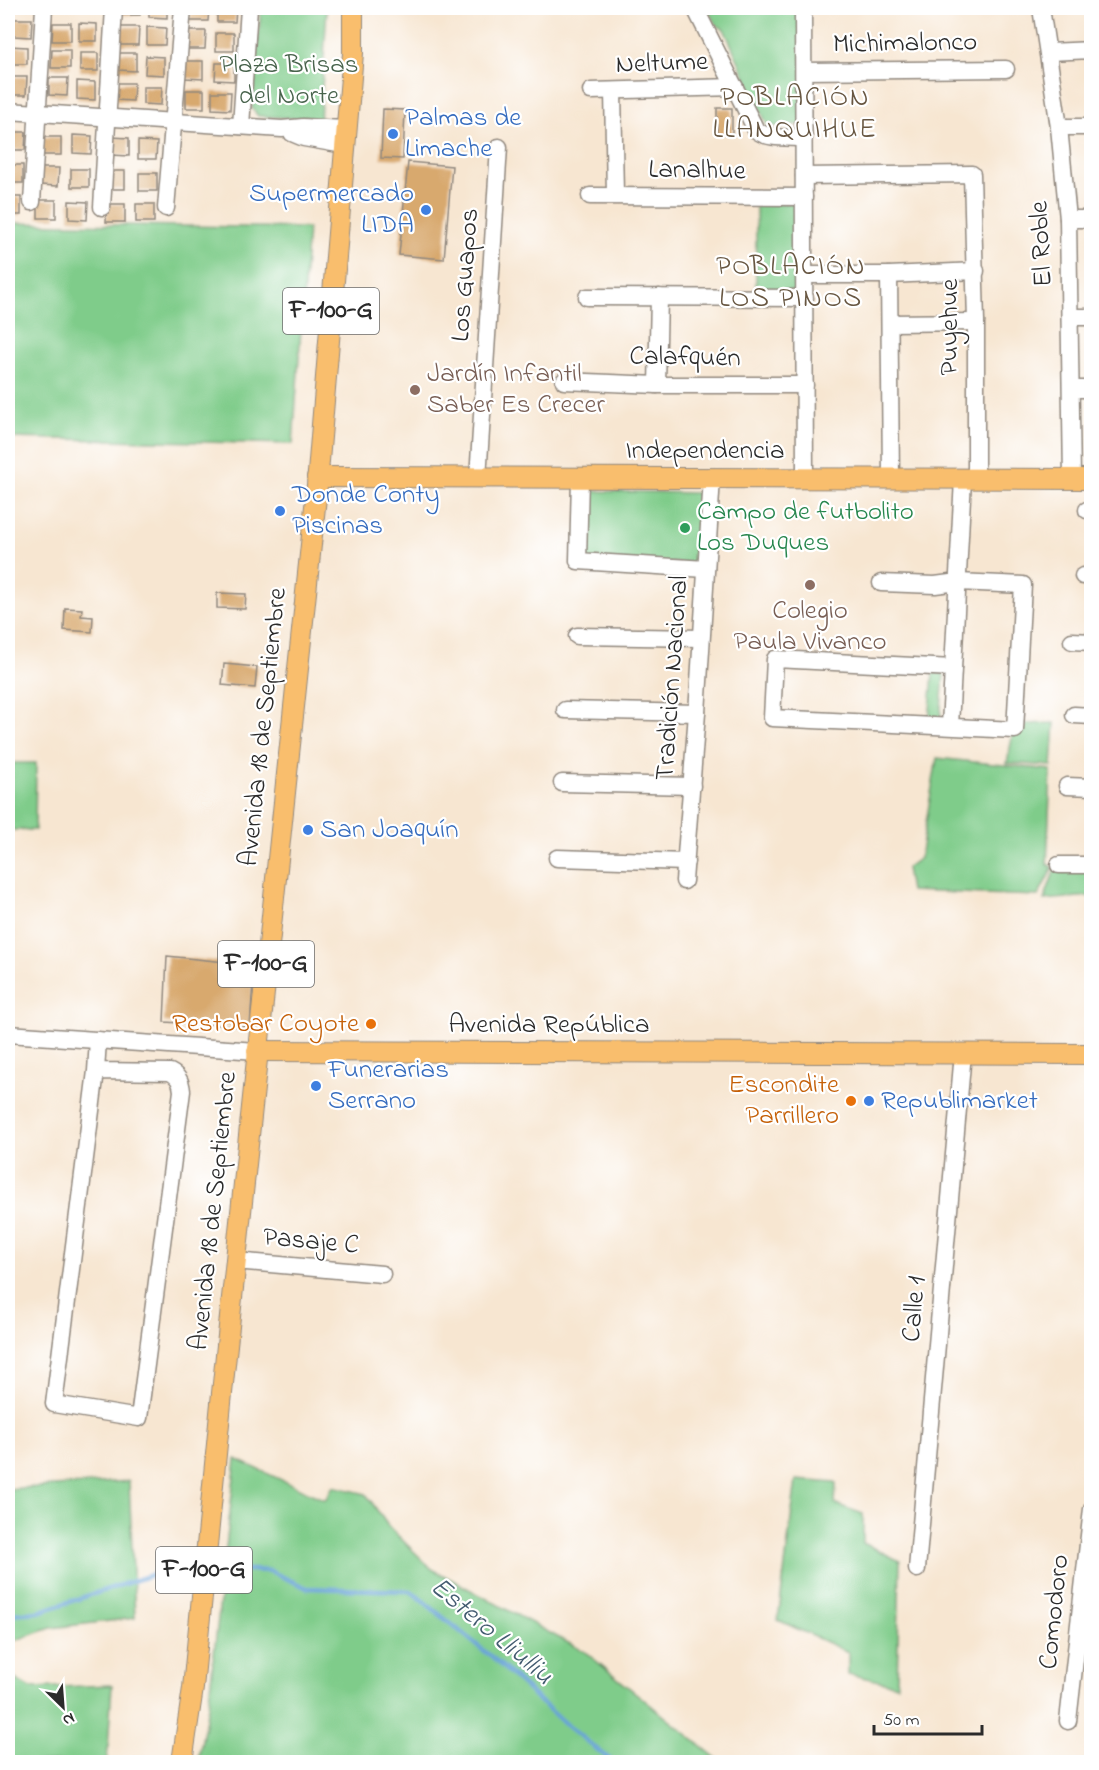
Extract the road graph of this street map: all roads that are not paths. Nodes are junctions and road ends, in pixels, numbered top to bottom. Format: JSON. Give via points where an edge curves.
{"nodes":[{"id":1,"x":44,"y":8,"type":"edge"},
{"id":2,"x":114,"y":8,"type":"edge"},
{"id":3,"x":183,"y":8,"type":"edge"},
{"id":4,"x":249,"y":8,"type":"edge"},
{"id":5,"x":353,"y":8,"type":"edge"},
{"id":6,"x":695,"y":8,"type":"edge"},
{"id":7,"x":803,"y":8,"type":"edge"},
{"id":8,"x":1041,"y":8,"type":"edge"},
{"id":9,"x":1092,"y":50,"type":"edge"},
{"id":10,"x":1049,"y":52,"type":"junction"},
{"id":11,"x":1006,"y":69,"type":"dead end"},
{"id":12,"x":804,"y":71,"type":"junction"},
{"id":13,"x":735,"y":87,"type":"junction"},
{"id":14,"x":591,"y":91,"type":"dead end"},
{"id":15,"x":613,"y":91,"type":"junction"},
{"id":16,"x":8,"y":111,"type":"edge"},
{"id":17,"x":38,"y":113,"type":"junction"},
{"id":18,"x":106,"y":117,"type":"junction"},
{"id":19,"x":173,"y":122,"type":"junction"},
{"id":20,"x":241,"y":126,"type":"junction"},
{"id":21,"x":1059,"y":127,"type":"junction"},
{"id":22,"x":1092,"y":127,"type":"edge"},
{"id":23,"x":345,"y":137,"type":"junction"},
{"id":24,"x":804,"y":138,"type":"junction"},
{"id":25,"x":500,"y":147,"type":"dead end"},
{"id":26,"x":804,"y":176,"type":"junction"},
{"id":27,"x":615,"y":195,"type":"junction"},
{"id":28,"x":590,"y":196,"type":"dead end"},
{"id":29,"x":804,"y":197,"type":"junction"},
{"id":30,"x":32,"y":202,"type":"dead end"},
{"id":31,"x":102,"y":207,"type":"dead end"},
{"id":32,"x":166,"y":208,"type":"dead end"},
{"id":33,"x":1068,"y":219,"type":"junction"},
{"id":34,"x":1092,"y":219,"type":"edge"},
{"id":35,"x":976,"y":271,"type":"junction"},
{"id":36,"x":804,"y":275,"type":"junction"},
{"id":37,"x":888,"y":275,"type":"junction"},
{"id":38,"x":587,"y":297,"type":"dead end"},
{"id":39,"x":659,"y":297,"type":"junction"},
{"id":40,"x":805,"y":298,"type":"junction"},
{"id":41,"x":1071,"y":317,"type":"junction"},
{"id":42,"x":1092,"y":317,"type":"edge"},
{"id":43,"x":976,"y":322,"type":"junction"},
{"id":44,"x":890,"y":323,"type":"junction"},
{"id":45,"x":564,"y":381,"type":"dead end"},
{"id":46,"x":657,"y":385,"type":"junction"},
{"id":47,"x":805,"y":385,"type":"junction"},
{"id":48,"x":1072,"y":389,"type":"junction"},
{"id":49,"x":1092,"y":389,"type":"edge"},
{"id":50,"x":317,"y":477,"type":"junction"},
{"id":51,"x":478,"y":477,"type":"junction"},
{"id":52,"x":580,"y":478,"type":"junction"},
{"id":53,"x":712,"y":478,"type":"junction"},
{"id":54,"x":805,"y":478,"type":"junction"},
{"id":55,"x":891,"y":478,"type":"junction"},
{"id":56,"x":970,"y":479,"type":"junction"},
{"id":57,"x":1082,"y":479,"type":"edge"},
{"id":58,"x":706,"y":569,"type":"junction"},
{"id":59,"x":958,"y":582,"type":"junction"},
{"id":60,"x":881,"y":583,"type":"dead end"},
{"id":61,"x":577,"y":636,"type":"dead end"},
{"id":62,"x":701,"y":638,"type":"junction"},
{"id":63,"x":1072,"y":641,"type":"dead end"},
{"id":64,"x":1092,"y":642,"type":"edge"},
{"id":65,"x":953,"y":668,"type":"junction"},
{"id":66,"x":565,"y":710,"type":"dead end"},
{"id":67,"x":697,"y":713,"type":"junction"},
{"id":68,"x":1074,"y":715,"type":"dead end"},
{"id":69,"x":1092,"y":716,"type":"edge"},
{"id":70,"x":950,"y":726,"type":"junction"},
{"id":71,"x":562,"y":783,"type":"dead end"},
{"id":72,"x":692,"y":786,"type":"junction"},
{"id":73,"x":1067,"y":786,"type":"dead end"},
{"id":74,"x":1092,"y":787,"type":"edge"},
{"id":75,"x":557,"y":858,"type":"dead end"},
{"id":76,"x":686,"y":862,"type":"junction"},
{"id":77,"x":1059,"y":865,"type":"dead end"},
{"id":78,"x":1092,"y":865,"type":"edge"},
{"id":79,"x":684,"y":880,"type":"dead end"},
{"id":80,"x":8,"y":1034,"type":"edge"},
{"id":81,"x":98,"y":1040,"type":"junction"},
{"id":82,"x":257,"y":1051,"type":"junction"},
{"id":83,"x":963,"y":1053,"type":"junction"},
{"id":84,"x":1092,"y":1054,"type":"edge"},
{"id":85,"x":96,"y":1071,"type":"junction"},
{"id":86,"x":236,"y":1261,"type":"junction"},
{"id":87,"x":382,"y":1274,"type":"dead end"},
{"id":88,"x":1092,"y":1509,"type":"edge"},
{"id":89,"x":917,"y":1569,"type":"dead end"},
{"id":90,"x":1068,"y":1721,"type":"dead end"},
{"id":91,"x":182,"y":1762,"type":"edge"}],
"edges":[{"from":1,"to":17,"type":"street"},
{"from":2,"to":18,"type":"street"},
{"from":3,"to":19,"type":"street"},
{"from":4,"to":20,"type":"street"},
{"from":5,"to":23,"type":"main road","name":"Avenida 18 de Septiembre","number":"F-100-G"},
{"from":6,"to":13,"type":"street"},
{"from":7,"to":12,"type":"street"},
{"from":8,"to":10,"type":"street","name":"El Roble"},
{"from":9,"to":10,"type":"street"},
{"from":10,"to":21,"type":"street","name":"El Roble"},
{"from":11,"to":12,"type":"street","name":"Michimalonco"},
{"from":12,"to":24,"type":"street"},
{"from":13,"to":15,"type":"street","name":"Neltume"},
{"from":13,"to":24,"type":"street","via":[[762,135]]},
{"from":14,"to":15,"type":"street","name":"Neltume"},
{"from":15,"to":27,"type":"street"},
{"from":16,"to":17,"type":"street"},
{"from":17,"to":18,"type":"street"},
{"from":17,"to":30,"type":"street"},
{"from":18,"to":19,"type":"street"},
{"from":18,"to":31,"type":"street"},
{"from":19,"to":20,"type":"street"},
{"from":19,"to":32,"type":"street"},
{"from":20,"to":23,"type":"street","via":[[303,127]]},
{"from":21,"to":22,"type":"street"},
{"from":21,"to":33,"type":"street","name":"El Roble"},
{"from":23,"to":50,"type":"main road","name":"Avenida 18 de Septiembre","number":"F-100-G"},
{"from":24,"to":26,"type":"street"},
{"from":25,"to":51,"type":"street","name":"Los Guapos"},
{"from":26,"to":29,"type":"street"},
{"from":26,"to":35,"type":"street","name":"Puyehue","via":[[972,174]]},
{"from":27,"to":28,"type":"street","name":"Lanalhue"},
{"from":27,"to":29,"type":"street","name":"Lanalhue"},
{"from":29,"to":36,"type":"street"},
{"from":33,"to":34,"type":"street"},
{"from":33,"to":41,"type":"street","name":"El Roble"},
{"from":35,"to":37,"type":"street"},
{"from":35,"to":43,"type":"street","name":"Puyehue"},
{"from":36,"to":37,"type":"street"},
{"from":36,"to":40,"type":"street"},
{"from":37,"to":44,"type":"street"},
{"from":38,"to":39,"type":"street"},
{"from":39,"to":40,"type":"street"},
{"from":39,"to":46,"type":"street"},
{"from":40,"to":47,"type":"street"},
{"from":41,"to":42,"type":"street"},
{"from":41,"to":48,"type":"street","name":"El Roble"},
{"from":43,"to":44,"type":"street"},
{"from":43,"to":56,"type":"street","name":"Puyehue"},
{"from":44,"to":55,"type":"street"},
{"from":45,"to":46,"type":"street","name":"Calafquén"},
{"from":46,"to":47,"type":"street","name":"Calafquén"},
{"from":47,"to":54,"type":"street"},
{"from":48,"to":49,"type":"street"},
{"from":48,"to":57,"type":"street","name":"El Roble"},
{"from":50,"to":51,"type":"main road","name":"Independencia"},
{"from":50,"to":82,"type":"main road","name":"Avenida 18 de Septiembre","number":"F-100-G"},
{"from":51,"to":52,"type":"main road","name":"Independencia"},
{"from":52,"to":53,"type":"main road","name":"Independencia"},
{"from":52,"to":58,"type":"street","via":[[578,561]]},
{"from":53,"to":54,"type":"main road","name":"Independencia"},
{"from":53,"to":58,"type":"street","name":"Tradición Nacional"},
{"from":54,"to":55,"type":"main road","name":"Independencia"},
{"from":55,"to":56,"type":"main road","name":"Independencia"},
{"from":56,"to":57,"type":"main road","name":"Independencia"},
{"from":56,"to":59,"type":"street","name":"Puyehue"},
{"from":58,"to":62,"type":"street","name":"Tradición Nacional"},
{"from":59,"to":60,"type":"street"},
{"from":59,"to":65,"type":"street","name":"Puyehue"},
{"from":59,"to":70,"type":"street","via":[[1023,585],[1015,730]]},
{"from":61,"to":62,"type":"street"},
{"from":62,"to":67,"type":"street","name":"Tradición Nacional"},
{"from":63,"to":64,"type":"street"},
{"from":65,"to":70,"type":"street","name":"Puyehue"},
{"from":65,"to":70,"type":"street","via":[[775,659],[772,718]]},
{"from":66,"to":67,"type":"street"},
{"from":67,"to":72,"type":"street","name":"Tradición Nacional"},
{"from":68,"to":69,"type":"street"},
{"from":71,"to":72,"type":"street"},
{"from":72,"to":76,"type":"street","name":"Tradición Nacional"},
{"from":73,"to":74,"type":"street"},
{"from":75,"to":76,"type":"street"},
{"from":76,"to":79,"type":"street","name":"Tradición Nacional"},
{"from":77,"to":78,"type":"street"},
{"from":80,"to":81,"type":"street","name":"Avenida República"},
{"from":81,"to":82,"type":"street","name":"Avenida República"},
{"from":81,"to":85,"type":"street"},
{"from":82,"to":83,"type":"main road","name":"Avenida República"},
{"from":82,"to":86,"type":"main road","name":"Avenida 18 de Septiembre","number":"F-100-G"},
{"from":83,"to":84,"type":"main road","name":"Avenida República"},
{"from":83,"to":89,"type":"street","name":"Calle 1"},
{"from":85,"to":85,"type":"street","via":[[170,1072],[181,1082],[139,1419],[54,1404]]},
{"from":86,"to":87,"type":"street","name":"Pasaje C"},
{"from":86,"to":91,"type":"main road","name":"Avenida 18 de Septiembre","number":"F-100-G","via":[[193,1688]]},
{"from":88,"to":90,"type":"street","name":"Comodoro"}]}
